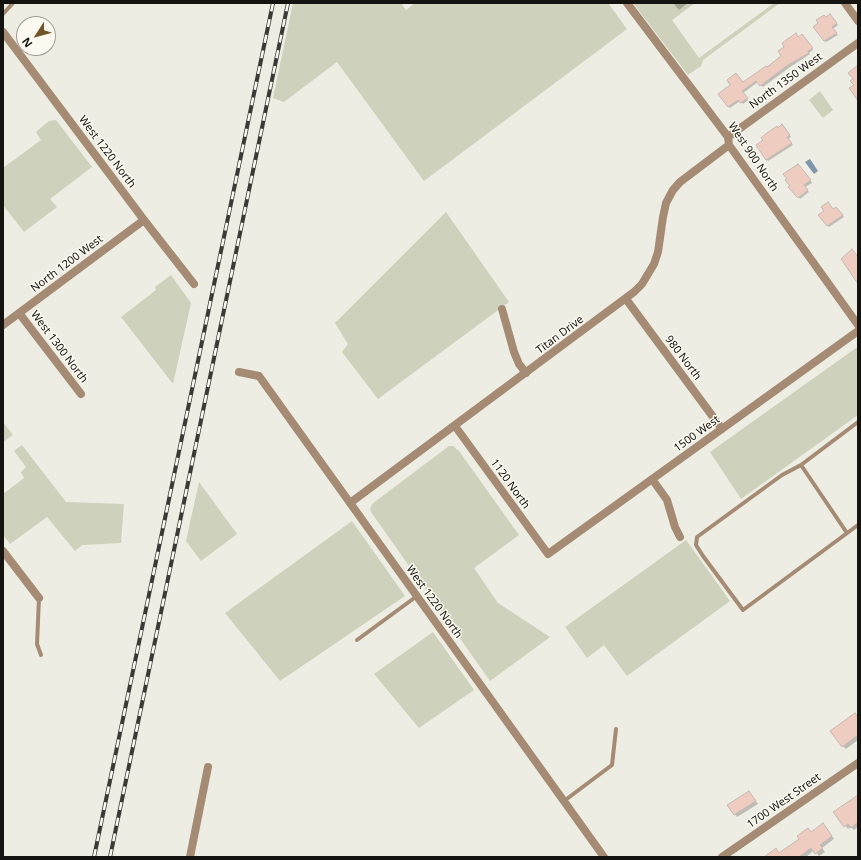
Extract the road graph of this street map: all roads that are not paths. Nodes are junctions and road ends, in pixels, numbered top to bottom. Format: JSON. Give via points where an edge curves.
{"nodes":[{"id":1,"x":13,"y":3,"type":"edge"},
{"id":2,"x":627,"y":3,"type":"edge"},
{"id":3,"x":845,"y":3,"type":"edge"},
{"id":4,"x":3,"y":14,"type":"edge"},
{"id":5,"x":858,"y":21,"type":"edge"},
{"id":6,"x":3,"y":32,"type":"edge"},
{"id":7,"x":858,"y":43,"type":"edge"},
{"id":8,"x":728,"y":141,"type":"junction"},
{"id":9,"x":144,"y":220,"type":"junction"},
{"id":10,"x":194,"y":284,"type":"dead end"},
{"id":11,"x":626,"y":299,"type":"junction"},
{"id":12,"x":502,"y":309,"type":"dead end"},
{"id":13,"x":19,"y":313,"type":"junction"},
{"id":14,"x":3,"y":325,"type":"edge"},
{"id":15,"x":858,"y":325,"type":"edge"},
{"id":16,"x":858,"y":331,"type":"edge"},
{"id":17,"x":239,"y":372,"type":"dead end"},
{"id":18,"x":526,"y":373,"type":"junction"},
{"id":19,"x":81,"y":394,"type":"dead end"},
{"id":20,"x":858,"y":422,"type":"edge"},
{"id":21,"x":455,"y":426,"type":"junction"},
{"id":22,"x":722,"y":429,"type":"junction"},
{"id":23,"x":801,"y":465,"type":"junction"},
{"id":24,"x":652,"y":479,"type":"junction"},
{"id":25,"x":350,"y":503,"type":"junction"},
{"id":26,"x":858,"y":525,"type":"edge"},
{"id":27,"x":847,"y":533,"type":"junction"},
{"id":28,"x":680,"y":537,"type":"dead end"},
{"id":29,"x":3,"y":551,"type":"edge"},
{"id":30,"x":548,"y":554,"type":"joint"},
{"id":31,"x":417,"y":596,"type":"junction"},
{"id":32,"x":39,"y":598,"type":"joint"},
{"id":33,"x":356,"y":640,"type":"dead end"},
{"id":34,"x":41,"y":655,"type":"dead end"},
{"id":35,"x":616,"y":729,"type":"dead end"},
{"id":36,"x":858,"y":763,"type":"edge"},
{"id":37,"x":208,"y":767,"type":"dead end"},
{"id":38,"x":564,"y":801,"type":"junction"},
{"id":39,"x":190,"y":857,"type":"edge"},
{"id":40,"x":604,"y":857,"type":"edge"},
{"id":41,"x":722,"y":857,"type":"edge"}],
"edges":[{"from":1,"to":4,"type":"lane"},
{"from":2,"to":8,"type":"street","name":"West 900 North"},
{"from":3,"to":5,"type":"street"},
{"from":6,"to":9,"type":"street","name":"West 1220 North"},
{"from":7,"to":8,"type":"street","name":"North 1350 West"},
{"from":8,"to":11,"type":"street","name":"Titan Drive","via":[[673,190],[666,203],[654,264],[642,284]]},
{"from":8,"to":15,"type":"street","name":"West 900 North"},
{"from":9,"to":10,"type":"street","name":"West 1220 North"},
{"from":9,"to":13,"type":"street","name":"North 1200 West"},
{"from":11,"to":18,"type":"street","name":"Titan Drive"},
{"from":11,"to":22,"type":"street","name":"980 North"},
{"from":12,"to":18,"type":"street","via":[[514,352]]},
{"from":13,"to":14,"type":"street","name":"North 1200 West"},
{"from":13,"to":19,"type":"street","name":"West 1300 North"},
{"from":16,"to":22,"type":"street","name":"1500 West"},
{"from":17,"to":25,"type":"street","name":"West 1220 North","via":[[259,376]]},
{"from":18,"to":21,"type":"street","name":"Titan Drive"},
{"from":20,"to":23,"type":"lane"},
{"from":21,"to":25,"type":"street","name":"Titan Drive"},
{"from":21,"to":30,"type":"street","name":"1120 North"},
{"from":22,"to":24,"type":"street","name":"1500 West"},
{"from":23,"to":27,"type":"lane"},
{"from":23,"to":27,"type":"lane","via":[[782,475],[697,537],[696,545],[703,556],[743,610]]},
{"from":24,"to":28,"type":"street","via":[[666,500]]},
{"from":24,"to":30,"type":"street","name":"1500 West"},
{"from":25,"to":31,"type":"street","name":"West 1220 North"},
{"from":26,"to":27,"type":"lane"},
{"from":29,"to":32,"type":"street"},
{"from":31,"to":33,"type":"lane"},
{"from":31,"to":38,"type":"street","name":"West 1220 North"},
{"from":32,"to":34,"type":"lane","via":[[37,644]]},
{"from":35,"to":38,"type":"lane","via":[[612,764]]},
{"from":36,"to":41,"type":"street","name":"1700 West Street"},
{"from":37,"to":39,"type":"street"},
{"from":38,"to":40,"type":"street","name":"West 1220 North"}]}
